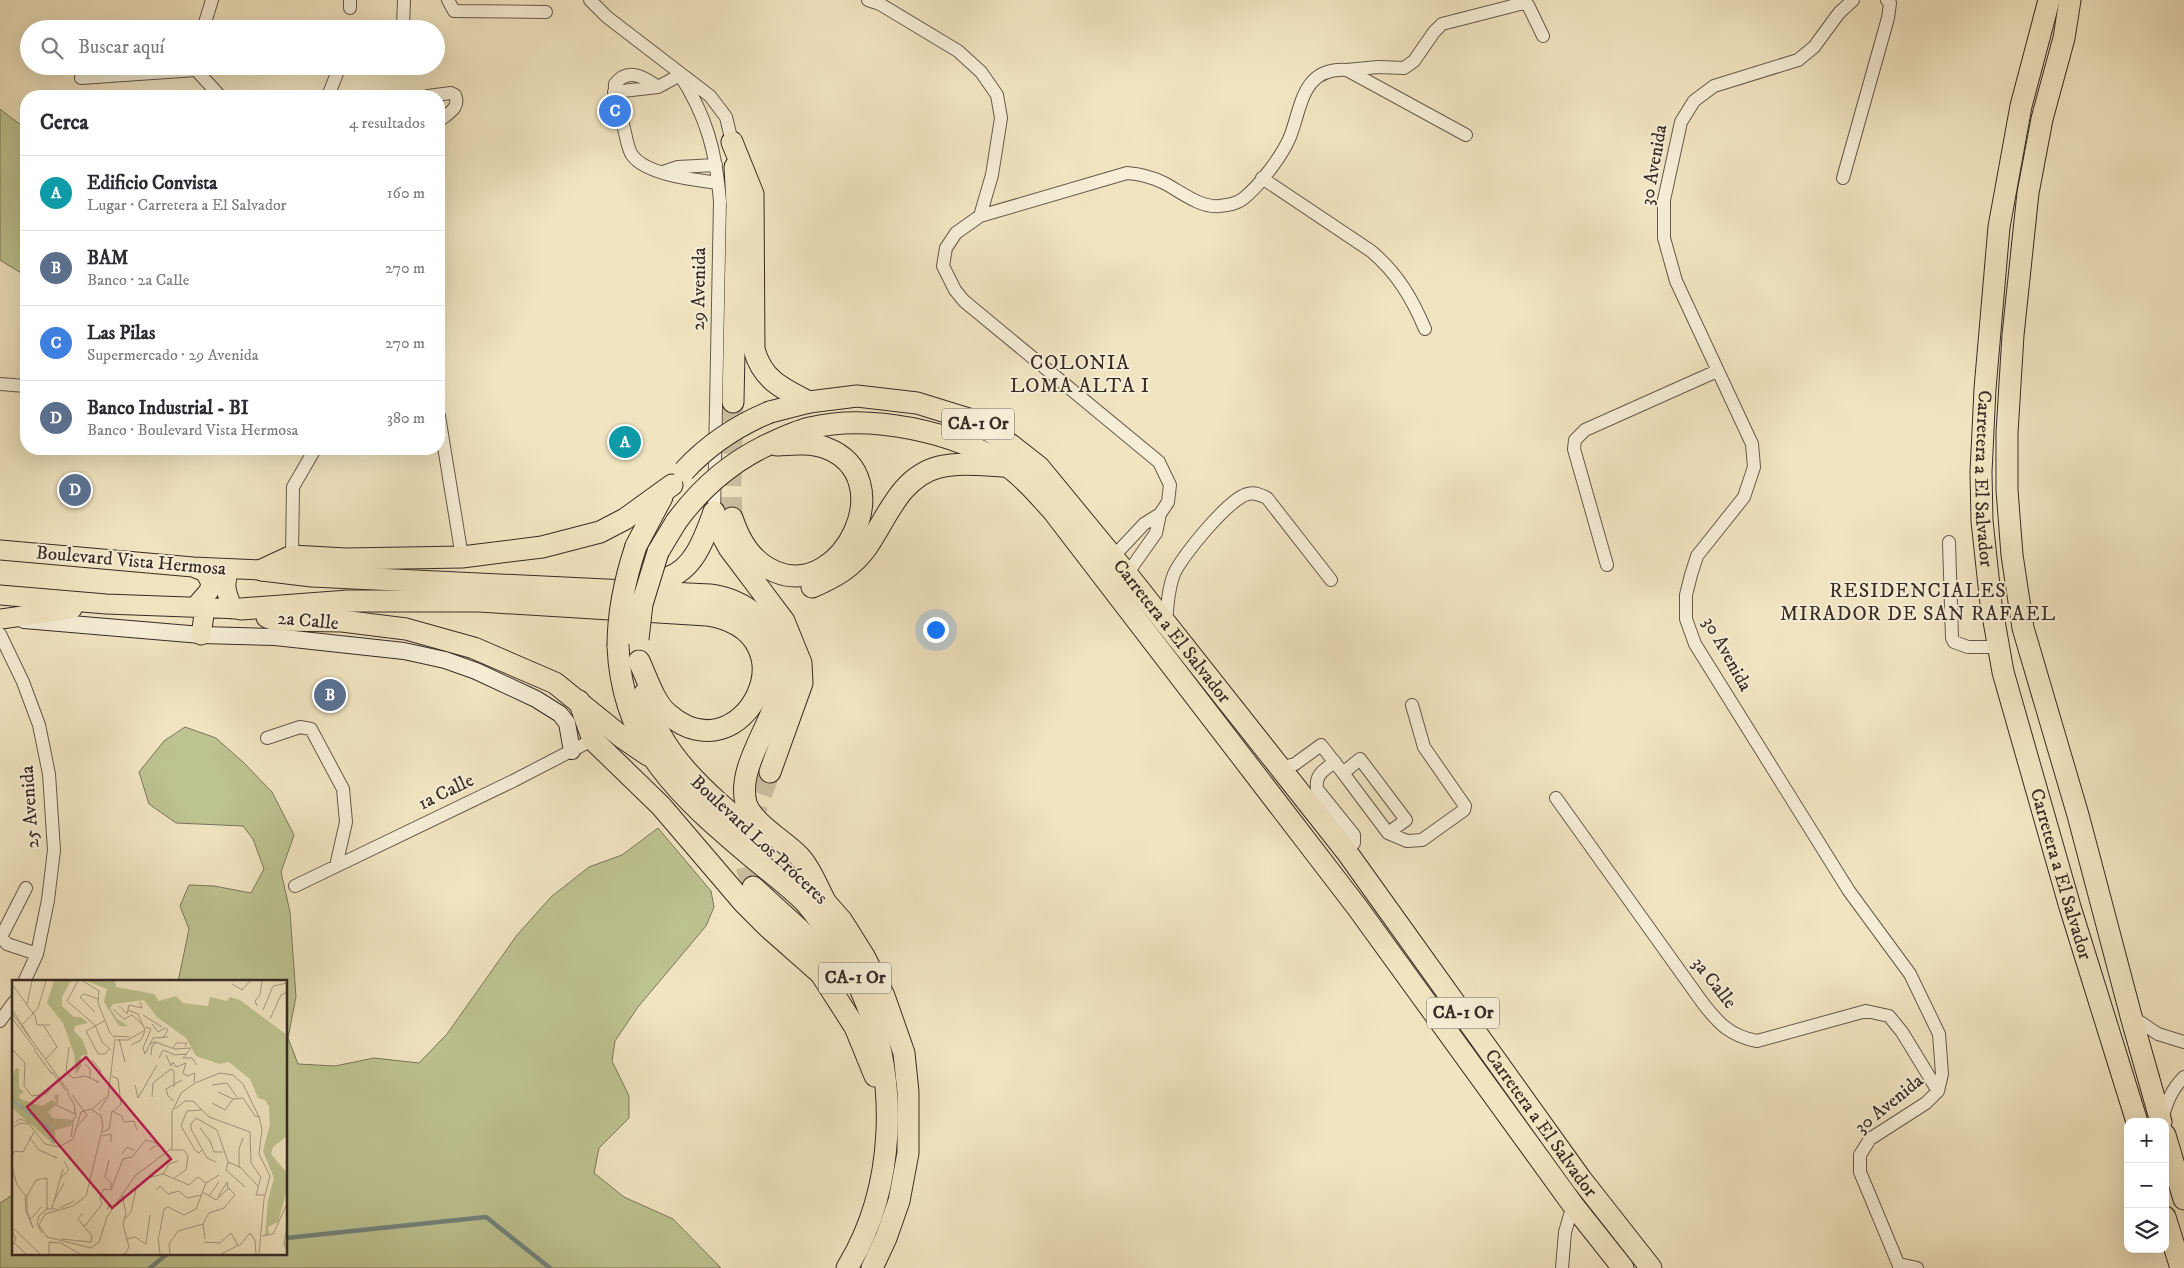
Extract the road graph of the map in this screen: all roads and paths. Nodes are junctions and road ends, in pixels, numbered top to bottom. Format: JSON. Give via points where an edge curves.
{"nodes":[{"id":1,"x":212,"y":0,"type":"edge"},
{"id":2,"x":404,"y":0,"type":"edge"},
{"id":3,"x":448,"y":0,"type":"edge"},
{"id":4,"x":590,"y":0,"type":"edge"},
{"id":5,"x":868,"y":0,"type":"edge"},
{"id":6,"x":1853,"y":0,"type":"edge"},
{"id":7,"x":1887,"y":0,"type":"edge"},
{"id":8,"x":2050,"y":0,"type":"edge"},
{"id":9,"x":2070,"y":0,"type":"edge"},
{"id":10,"x":546,"y":12,"type":"dead end"},
{"id":11,"x":206,"y":20,"type":"edge"},
{"id":12,"x":403,"y":20,"type":"edge"},
{"id":13,"x":1544,"y":36,"type":"dead end"},
{"id":14,"x":1347,"y":70,"type":"junction"},
{"id":15,"x":116,"y":75,"type":"edge"},
{"id":16,"x":202,"y":75,"type":"edge"},
{"id":17,"x":336,"y":75,"type":"edge"},
{"id":18,"x":680,"y":75,"type":"junction"},
{"id":19,"x":82,"y":78,"type":"dead end"},
{"id":20,"x":215,"y":90,"type":"edge"},
{"id":21,"x":330,"y":90,"type":"edge"},
{"id":22,"x":445,"y":95,"type":"edge"},
{"id":23,"x":445,"y":116,"type":"edge"},
{"id":24,"x":1466,"y":134,"type":"dead end"},
{"id":25,"x":732,"y":142,"type":"junction"},
{"id":26,"x":716,"y":165,"type":"junction"},
{"id":27,"x":663,"y":172,"type":"junction"},
{"id":28,"x":1262,"y":178,"type":"junction"},
{"id":29,"x":1843,"y":178,"type":"dead end"},
{"id":30,"x":718,"y":184,"type":"junction"},
{"id":31,"x":980,"y":216,"type":"junction"},
{"id":32,"x":1425,"y":329,"type":"dead end"},
{"id":33,"x":1717,"y":371,"type":"junction"},
{"id":34,"x":0,"y":384,"type":"edge"},
{"id":35,"x":20,"y":386,"type":"edge"},
{"id":36,"x":733,"y":402,"type":"tunnel mouth"},
{"id":37,"x":810,"y":402,"type":"junction"},
{"id":38,"x":766,"y":446,"type":"junction"},
{"id":39,"x":445,"y":453,"type":"edge"},
{"id":40,"x":312,"y":455,"type":"edge"},
{"id":41,"x":1008,"y":467,"type":"junction"},
{"id":42,"x":674,"y":482,"type":"junction"},
{"id":43,"x":1160,"y":514,"type":"junction"},
{"id":44,"x":723,"y":515,"type":"junction"},
{"id":45,"x":1949,"y":542,"type":"dead end"},
{"id":46,"x":0,"y":550,"type":"edge"},
{"id":47,"x":292,"y":556,"type":"junction"},
{"id":48,"x":462,"y":557,"type":"junction"},
{"id":49,"x":1113,"y":557,"type":"junction"},
{"id":50,"x":1606,"y":565,"type":"dead end"},
{"id":51,"x":193,"y":567,"type":"junction"},
{"id":52,"x":745,"y":568,"type":"junction"},
{"id":53,"x":230,"y":570,"type":"junction"},
{"id":54,"x":262,"y":570,"type":"junction"},
{"id":55,"x":1127,"y":574,"type":"junction"},
{"id":56,"x":1331,"y":580,"type":"dead end"},
{"id":57,"x":524,"y":586,"type":"junction"},
{"id":58,"x":0,"y":594,"type":"edge"},
{"id":59,"x":106,"y":604,"type":"junction"},
{"id":60,"x":200,"y":608,"type":"junction"},
{"id":61,"x":237,"y":609,"type":"junction"},
{"id":62,"x":0,"y":624,"type":"edge"},
{"id":63,"x":1166,"y":624,"type":"junction"},
{"id":64,"x":202,"y":635,"type":"junction"},
{"id":65,"x":638,"y":639,"type":"joint"},
{"id":66,"x":618,"y":646,"type":"joint"},
{"id":67,"x":1998,"y":647,"type":"junction"},
{"id":68,"x":639,"y":661,"type":"junction"},
{"id":69,"x":2008,"y":690,"type":"junction"},
{"id":70,"x":579,"y":701,"type":"junction"},
{"id":71,"x":1412,"y":705,"type":"dead end"},
{"id":72,"x":613,"y":730,"type":"junction"},
{"id":73,"x":267,"y":738,"type":"dead end"},
{"id":74,"x":593,"y":740,"type":"junction"},
{"id":75,"x":572,"y":750,"type":"junction"},
{"id":76,"x":652,"y":758,"type":"junction"},
{"id":77,"x":1279,"y":768,"type":"junction"},
{"id":78,"x":1339,"y":768,"type":"junction"},
{"id":79,"x":770,"y":772,"type":"tunnel mouth"},
{"id":80,"x":2068,"y":778,"type":"junction"},
{"id":81,"x":1309,"y":789,"type":"junction"},
{"id":82,"x":1556,"y":798,"type":"dead end"},
{"id":83,"x":2049,"y":831,"type":"junction"},
{"id":84,"x":1388,"y":833,"type":"junction"},
{"id":85,"x":336,"y":866,"type":"junction"},
{"id":86,"x":295,"y":886,"type":"dead end"},
{"id":87,"x":753,"y":887,"type":"tunnel mouth"},
{"id":88,"x":26,"y":888,"type":"dead end"},
{"id":89,"x":824,"y":899,"type":"junction"},
{"id":90,"x":2102,"y":900,"type":"junction"},
{"id":91,"x":37,"y":954,"type":"junction"},
{"id":92,"x":25,"y":980,"type":"edge"},
{"id":93,"x":863,"y":994,"type":"junction"},
{"id":94,"x":12,"y":1005,"type":"edge"},
{"id":95,"x":2131,"y":1016,"type":"junction"},
{"id":96,"x":0,"y":1021,"type":"edge"},
{"id":97,"x":2184,"y":1042,"type":"edge"},
{"id":98,"x":2184,"y":1078,"type":"edge"},
{"id":99,"x":1938,"y":1091,"type":"junction"},
{"id":100,"x":887,"y":1107,"type":"junction"},
{"id":101,"x":2135,"y":1118,"type":"edge"},
{"id":102,"x":2161,"y":1118,"type":"edge"},
{"id":103,"x":2163,"y":1118,"type":"edge"},
{"id":104,"x":2169,"y":1149,"type":"edge"},
{"id":105,"x":2184,"y":1199,"type":"edge"},
{"id":106,"x":1573,"y":1205,"type":"junction"},
{"id":107,"x":2169,"y":1230,"type":"edge"},
{"id":108,"x":1900,"y":1266,"type":"edge"},
{"id":109,"x":847,"y":1268,"type":"edge"},
{"id":110,"x":872,"y":1268,"type":"edge"},
{"id":111,"x":1562,"y":1268,"type":"edge"},
{"id":112,"x":1623,"y":1268,"type":"edge"},
{"id":113,"x":1650,"y":1268,"type":"edge"},
{"id":114,"x":1917,"y":1268,"type":"edge"},
{"id":115,"x":2181,"y":1268,"type":"edge"}],
"edges":[{"from":1,"to":11,"type":"street"},
{"from":2,"to":12,"type":"street"},
{"from":3,"to":10,"type":"street","via":[[454,11]]},
{"from":4,"to":18,"type":"street","name":"29 Avenida"},
{"from":5,"to":31,"type":"street","via":[[880,4],[958,52],[981,72],[997,95],[1001,118],[992,175]]},
{"from":6,"to":33,"type":"street","name":"30 Avenida","via":[[1814,47],[1798,60],[1714,86],[1694,101],[1681,122],[1664,200],[1664,238],[1676,281]]},
{"from":7,"to":29,"type":"street","via":[[1890,3],[1888,18]]},
{"from":8,"to":67,"type":"highway","name":"Carretera a El Salvador","via":[[2021,106],[1998,227],[1988,342],[1982,435],[1982,521]]},
{"from":9,"to":80,"type":"highway","name":"Carretera a El Salvador","via":[[2028,193],[2007,433],[2012,555],[2024,628]]},
{"from":13,"to":14,"type":"street","via":[[1524,3],[1442,24],[1414,61],[1404,68]]},
{"from":14,"to":24,"type":"street"},
{"from":14,"to":28,"type":"street","via":[[1326,72],[1314,79],[1305,91],[1284,150]]},
{"from":15,"to":19,"type":"street"},
{"from":16,"to":20,"type":"street"},
{"from":17,"to":21,"type":"street"},
{"from":18,"to":25,"type":"street","name":"29 Avenida","via":[[702,89],[718,106],[726,117]]},
{"from":18,"to":26,"type":"street","name":"29 Avenida","via":[[697,104]]},
{"from":18,"to":27,"type":"street","via":[[658,86],[642,76],[631,74],[619,78],[615,84],[614,92],[632,155],[650,168]]},
{"from":22,"to":23,"type":"street","via":[[455,95],[458,100],[456,107]]},
{"from":25,"to":36,"type":"highway","via":[[737,205]]},
{"from":25,"to":37,"type":"highway","via":[[753,194],[756,357],[775,384]]},
{"from":26,"to":27,"type":"street"},
{"from":26,"to":30,"type":"street","name":"29 Avenida"},
{"from":27,"to":30,"type":"street"},
{"from":28,"to":31,"type":"street","via":[[1244,198],[1234,204],[1217,206],[1197,202],[1144,175],[1127,173]]},
{"from":28,"to":32,"type":"street","via":[[1383,261],[1406,290]]},
{"from":30,"to":44,"type":"street","name":"29 Avenida"},
{"from":31,"to":43,"type":"street","via":[[956,233],[946,248],[943,266],[955,290],[964,301],[1158,462],[1170,485],[1168,502]]},
{"from":33,"to":50,"type":"street","via":[[1585,430],[1575,440],[1574,449]]},
{"from":33,"to":99,"type":"street","name":"30 Avenida","via":[[1752,444],[1754,466],[1744,497],[1698,556],[1686,595],[1686,618],[1695,644],[1844,883],[1910,974],[1939,1034],[1942,1074]]},
{"from":34,"to":35,"type":"street"},
{"from":37,"to":42,"type":"highway","name":"Carretera a El Salvador","number":"CA-1 Or","bridge":true,"via":[[770,412],[744,424],[714,442]]},
{"from":37,"to":49,"type":"highway","name":"Carretera a El Salvador","number":"CA-1 Or","via":[[857,396],[886,398],[917,403],[972,420],[1039,467]]},
{"from":38,"to":41,"type":"highway","name":"Carretera a El Salvador","number":"CA-1 Or","via":[[812,427],[885,425],[925,431],[958,441]]},
{"from":38,"to":44,"type":"highway","via":[[815,445],[845,461],[862,491],[862,507],[854,532],[836,559],[808,574],[793,576],[769,569],[751,555]]},
{"from":38,"to":65,"type":"highway","name":"Carretera a El Salvador","number":"CA-1 Or","bridge":true,"via":[[716,477],[676,522],[658,552],[642,604]]},
{"from":39,"to":48,"type":"street"},
{"from":40,"to":47,"type":"street","via":[[293,487]]},
{"from":41,"to":52,"type":"highway","via":[[956,464],[924,473],[899,494],[866,548],[851,564],[839,575],[810,588],[777,586]]},
{"from":41,"to":106,"type":"highway","name":"Carretera a El Salvador","number":"CA-1 Or","via":[[1053,511],[1347,893]]},
{"from":42,"to":48,"type":"highway","via":[[625,519],[600,532],[542,547]]},
{"from":42,"to":66,"type":"highway","name":"Carretera a El Salvador","number":"CA-1 Or","bridge":true,"via":[[659,501],[636,546],[620,605]]},
{"from":43,"to":49,"type":"street","via":[[1144,524]]},
{"from":43,"to":55,"type":"street","via":[[1156,533]]},
{"from":44,"to":52,"type":"highway","via":[[722,537]]},
{"from":44,"to":57,"type":"highway","via":[[696,553],[673,575],[657,579],[587,575]]},
{"from":45,"to":67,"type":"street","via":[[1952,638],[1954,642],[1968,647]]},
{"from":46,"to":51,"type":"main road","name":"Boulevard Vista Hermosa"},
{"from":47,"to":48,"type":"highway","via":[[346,559]]},
{"from":47,"to":54,"type":"highway"},
{"from":49,"to":55,"type":"highway","name":"Carretera a El Salvador","number":"CA-1 Or"},
{"from":51,"to":53,"type":"main road","name":"Boulevard Vista Hermosa"},
{"from":51,"to":60,"type":"main road","via":[[204,572],[211,583]]},
{"from":52,"to":79,"type":"highway","via":[[784,621],[801,663],[802,683]]},
{"from":53,"to":54,"type":"main road","name":"Boulevard Vista Hermosa"},
{"from":53,"to":61,"type":"main road","via":[[225,588]]},
{"from":54,"to":57,"type":"highway","via":[[312,576]]},
{"from":55,"to":63,"type":"highway","name":"Carretera a El Salvador","number":"CA-1 Or"},
{"from":56,"to":63,"type":"street","via":[[1267,498],[1248,494],[1223,510],[1174,574]]},
{"from":57,"to":89,"type":"highway","via":[[726,597],[759,617],[773,635],[781,656],[782,670],[777,700],[746,778],[746,801],[753,815],[801,857]]},
{"from":58,"to":59,"type":"main road"},
{"from":59,"to":60,"type":"main road"},
{"from":59,"to":62,"type":"main road"},
{"from":60,"to":61,"type":"main road"},
{"from":60,"to":64,"type":"main road"},
{"from":61,"to":68,"type":"highway","via":[[348,601],[479,601],[707,615],[732,621],[748,633],[762,661],[762,686],[752,706],[729,726],[699,729],[668,714],[660,705]]},
{"from":61,"to":70,"type":"highway","via":[[276,620],[342,621],[406,629],[474,648],[520,666],[555,683]]},
{"from":62,"to":64,"type":"street","name":"2a Calle"},
{"from":62,"to":91,"type":"street","name":"25 Avenida","via":[[38,725],[49,774],[54,850]]},
{"from":63,"to":77,"type":"highway","name":"Carretera a El Salvador","number":"CA-1 Or"},
{"from":64,"to":75,"type":"street","name":"2a Calle","via":[[350,644],[446,660],[536,699],[560,714],[567,723]]},
{"from":65,"to":68,"type":"highway","name":"Boulevard Los Próceres","number":"CA-1 Or"},
{"from":66,"to":76,"type":"highway","name":"Boulevard Los Próceres","number":"CA-1 Or","via":[[626,703]]},
{"from":67,"to":69,"type":"highway","name":"Carretera a El Salvador"},
{"from":68,"to":89,"type":"highway","name":"Boulevard Los Próceres","number":"CA-1 Or","via":[[646,701],[677,760],[688,774]]},
{"from":69,"to":80,"type":"highway","via":[[2022,714],[2046,782],[2057,787]]},
{"from":69,"to":83,"type":"highway","name":"Carretera a El Salvador"},
{"from":70,"to":72,"type":"highway"},
{"from":70,"to":74,"type":"highway"},
{"from":71,"to":84,"type":"street","via":[[1424,747],[1465,806],[1464,810],[1422,840],[1407,841]]},
{"from":72,"to":74,"type":"street","name":"1a Calle"},
{"from":72,"to":76,"type":"highway"},
{"from":73,"to":85,"type":"street","via":[[300,727],[311,729],[343,789],[346,822]]},
{"from":74,"to":75,"type":"street","name":"1a Calle"},
{"from":74,"to":100,"type":"highway","via":[[660,806],[743,902],[821,974],[855,1028]]},
{"from":75,"to":85,"type":"street","name":"1a Calle"},
{"from":76,"to":93,"type":"highway","name":"Boulevard Los Próceres","number":"CA-1 Or","via":[[679,792],[805,902],[832,940]]},
{"from":77,"to":78,"type":"street","via":[[1295,764],[1321,745]]},
{"from":77,"to":81,"type":"highway","name":"Carretera a El Salvador","number":"CA-1 Or"},
{"from":78,"to":81,"type":"street","via":[[1319,773]]},
{"from":78,"to":84,"type":"street"},
{"from":78,"to":84,"type":"street","via":[[1360,759],[1372,774],[1406,820]]},
{"from":80,"to":90,"type":"highway","name":"Carretera a El Salvador"},
{"from":81,"to":113,"type":"highway","name":"Carretera a El Salvador","number":"CA-1 Or","via":[[1346,851],[1575,1171]]},
{"from":82,"to":99,"type":"street","name":"3a Calle","via":[[1712,1014],[1728,1030],[1740,1038],[1757,1041],[1866,1011],[1889,1016]]},
{"from":83,"to":90,"type":"highway","via":[[2056,822],[2069,825],[2086,886]]},
{"from":83,"to":101,"type":"highway","name":"Carretera a El Salvador"},
{"from":85,"to":86,"type":"street","name":"1a Calle"},
{"from":87,"to":93,"type":"highway"},
{"from":88,"to":91,"type":"street","via":[[2,937],[7,944]]},
{"from":89,"to":110,"type":"highway","name":"Boulevard Los Próceres","number":"CA-1 Or","via":[[854,937],[873,972],[904,1053],[908,1153],[899,1201]]},
{"from":90,"to":95,"type":"highway","name":"Carretera a El Salvador"},
{"from":91,"to":92,"type":"street","name":"25 Avenida"},
{"from":93,"to":100,"type":"highway","name":"Boulevard Los Próceres","number":"CA-1 Or","via":[[880,1054]]},
{"from":94,"to":96,"type":"street"},
{"from":95,"to":97,"type":"street","via":[[2158,1034]]},
{"from":95,"to":102,"type":"highway","name":"Carretera a El Salvador"},
{"from":98,"to":103,"type":"street","via":[[2167,1100]]},
{"from":99,"to":108,"type":"street","name":"30 Avenida","via":[[1926,1103],[1877,1133],[1860,1155],[1860,1172]]},
{"from":100,"to":109,"type":"highway","name":"Boulevard Los Próceres","number":"CA-1 Or","via":[[887,1139],[880,1186],[870,1219]]},
{"from":104,"to":105,"type":"highway"},
{"from":106,"to":111,"type":"street","via":[[1565,1232]]},
{"from":106,"to":112,"type":"highway","name":"Carretera a El Salvador","number":"CA-1 Or"},
{"from":107,"to":115,"type":"highway"},
{"from":108,"to":114,"type":"street"}]}
